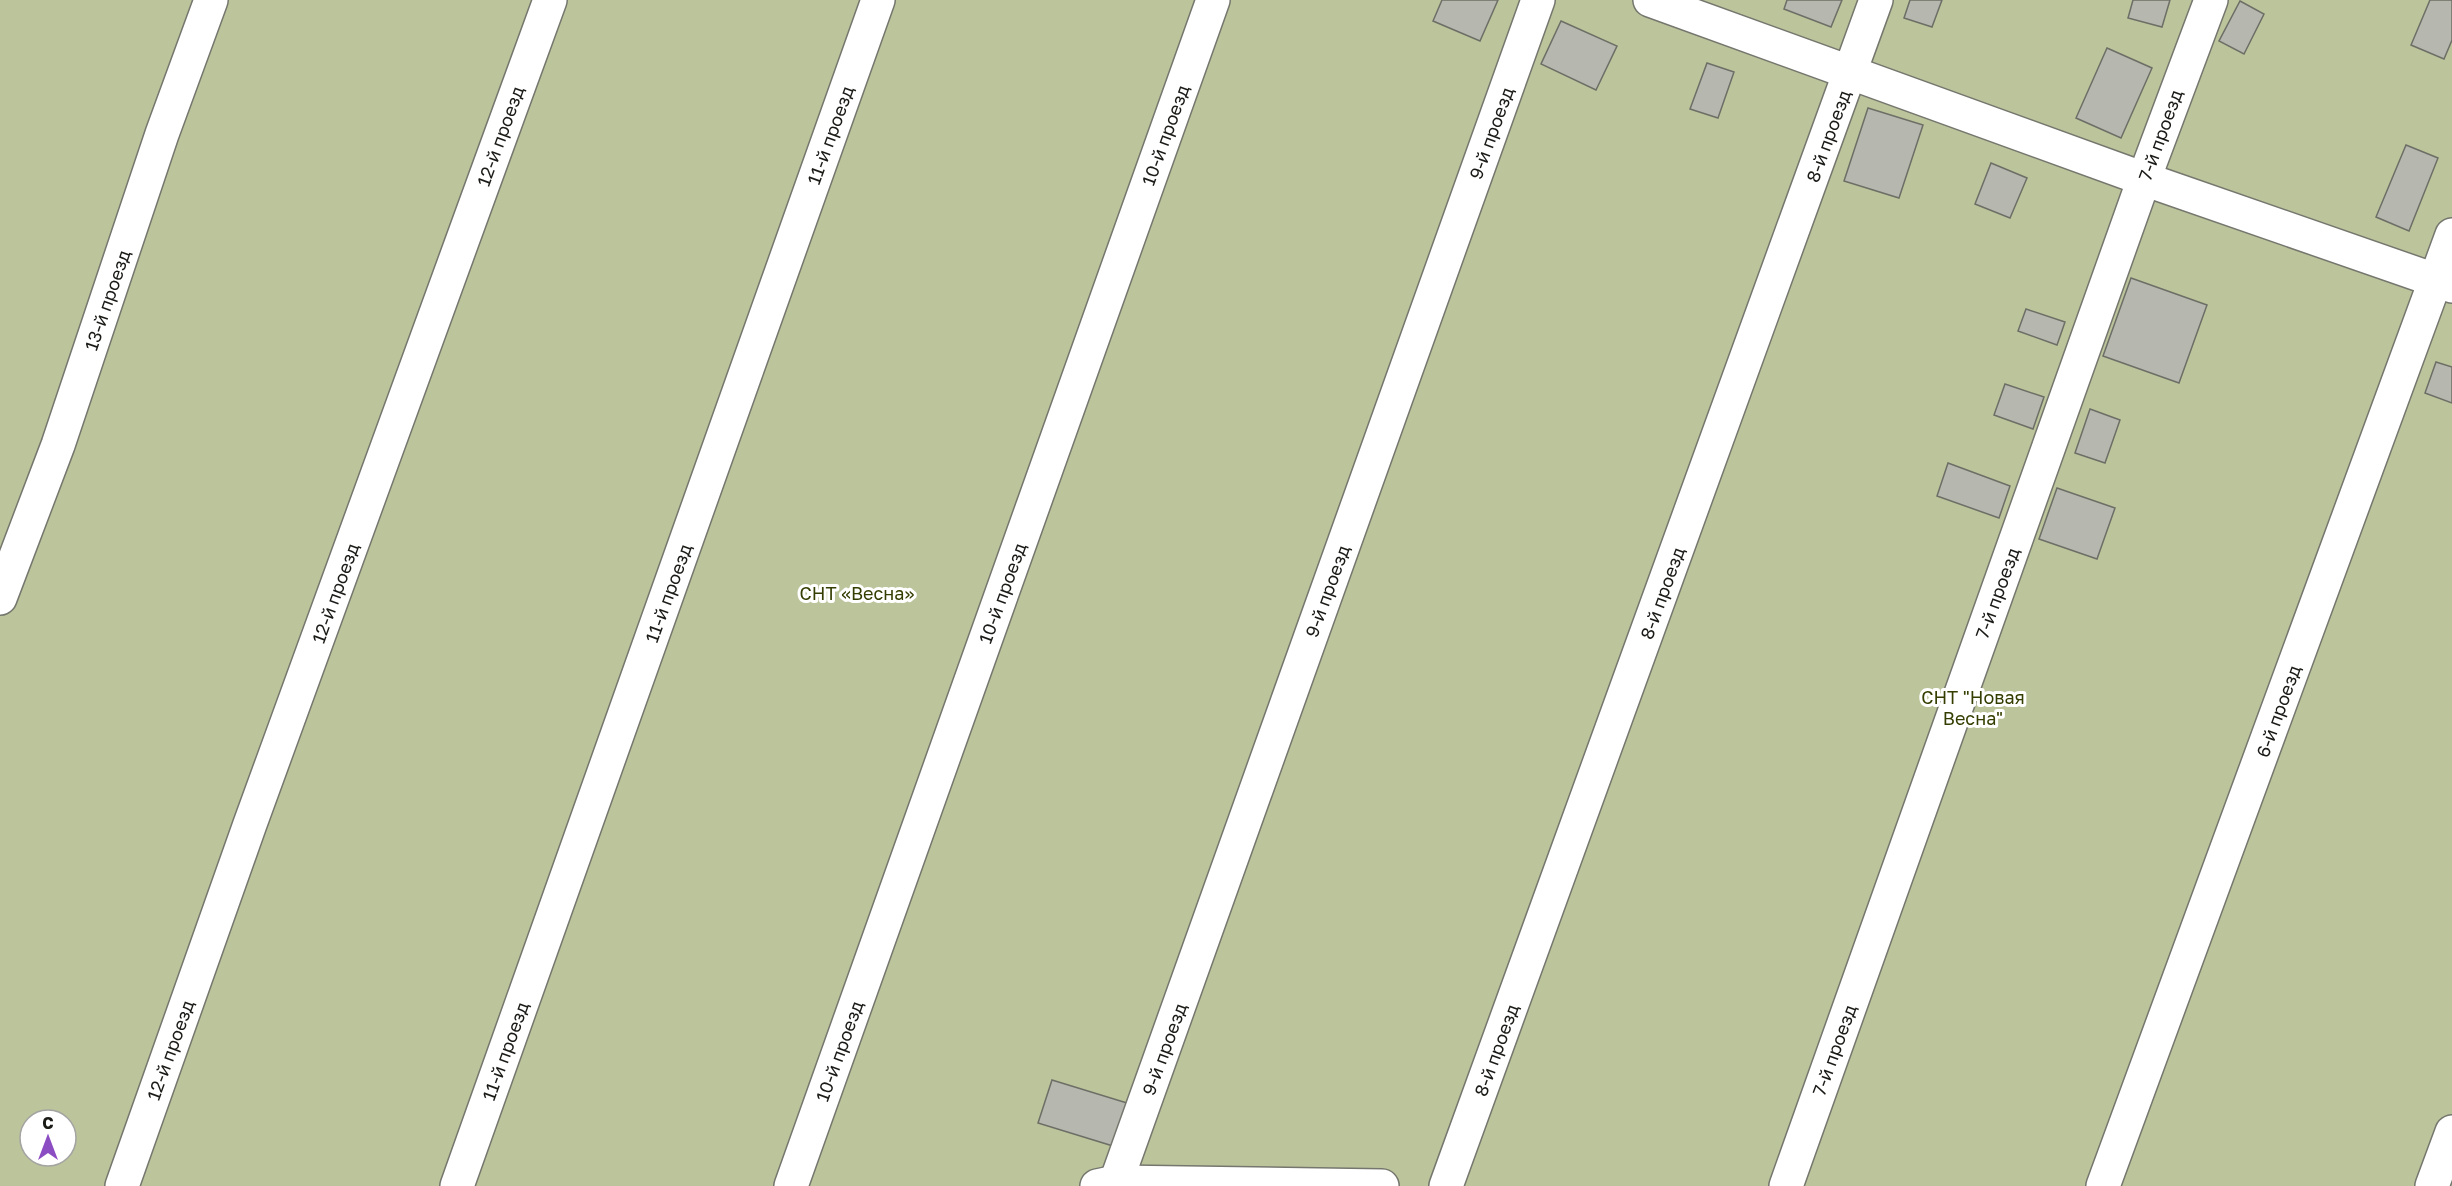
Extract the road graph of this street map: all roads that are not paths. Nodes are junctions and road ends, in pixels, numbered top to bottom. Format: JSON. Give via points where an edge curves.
{"nodes":[{"id":1,"x":211,"y":0,"type":"edge"},
{"id":2,"x":550,"y":0,"type":"edge"},
{"id":3,"x":878,"y":0,"type":"edge"},
{"id":4,"x":1213,"y":0,"type":"edge"},
{"id":5,"x":1538,"y":0,"type":"edge"},
{"id":6,"x":1650,"y":0,"type":"edge"},
{"id":7,"x":1876,"y":0,"type":"edge"},
{"id":8,"x":2211,"y":0,"type":"edge"},
{"id":9,"x":1851,"y":72,"type":"junction"},
{"id":10,"x":2144,"y":179,"type":"junction"},
{"id":11,"x":2452,"y":235,"type":"edge"},
{"id":12,"x":2444,"y":283,"type":"edge"},
{"id":13,"x":0,"y":598,"type":"edge"},
{"id":14,"x":2452,"y":1132,"type":"edge"},
{"id":15,"x":1106,"y":1184,"type":"edge"},
{"id":16,"x":122,"y":1186,"type":"edge"},
{"id":17,"x":457,"y":1186,"type":"edge"},
{"id":18,"x":791,"y":1186,"type":"edge"},
{"id":19,"x":1382,"y":1186,"type":"edge"},
{"id":20,"x":1446,"y":1186,"type":"edge"},
{"id":21,"x":1786,"y":1186,"type":"edge"},
{"id":22,"x":2103,"y":1186,"type":"edge"},
{"id":23,"x":2432,"y":1186,"type":"edge"}],
"edges":[{"from":1,"to":13,"type":"street","name":"13-й проезд","via":[[58,446]]},
{"from":2,"to":16,"type":"street","name":"12-й проезд"},
{"from":3,"to":17,"type":"street","name":"11-й проезд"},
{"from":4,"to":18,"type":"street","name":"10-й проезд"},
{"from":5,"to":15,"type":"street","name":"9-й проезд"},
{"from":6,"to":9,"type":"street"},
{"from":7,"to":9,"type":"street","name":"8-й проезд"},
{"from":8,"to":10,"type":"street","name":"7-й проезд"},
{"from":9,"to":10,"type":"street"},
{"from":9,"to":20,"type":"street","name":"8-й проезд"},
{"from":10,"to":12,"type":"street"},
{"from":10,"to":21,"type":"street","name":"7-й проезд"},
{"from":11,"to":12,"type":"street","name":"6-й проезд"},
{"from":12,"to":22,"type":"street","name":"6-й проезд"},
{"from":14,"to":23,"type":"street"},
{"from":15,"to":19,"type":"street"}]}
